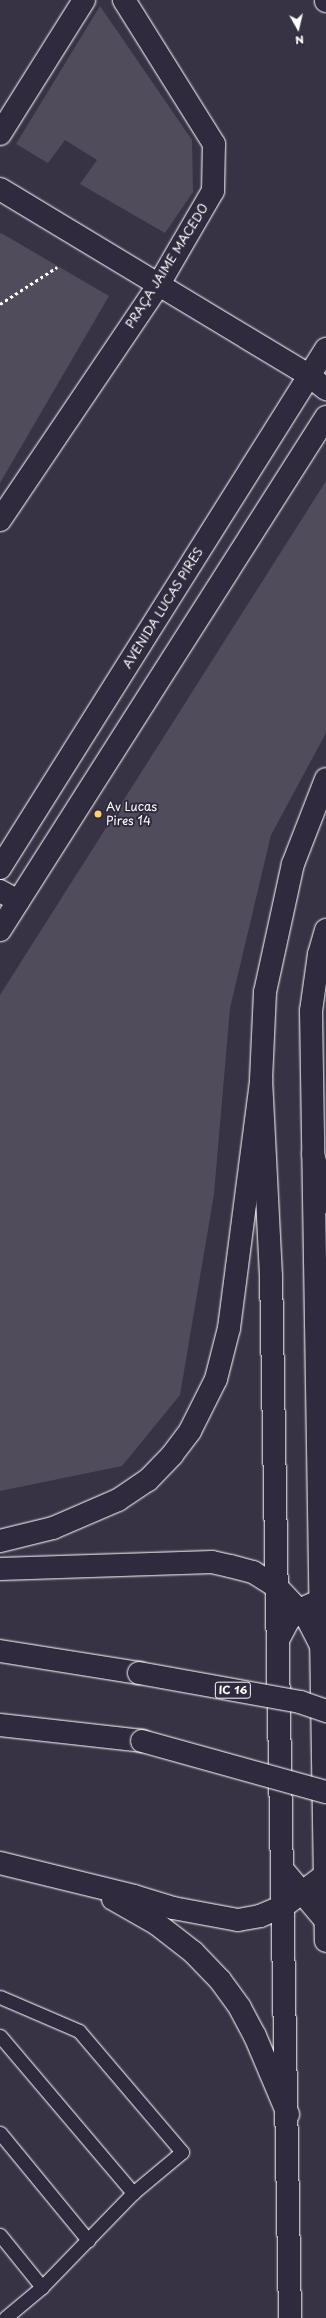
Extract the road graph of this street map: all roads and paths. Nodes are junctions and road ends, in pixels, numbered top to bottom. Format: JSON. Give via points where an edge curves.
{"nodes":[{"id":1,"x":84,"y":0,"type":"edge"},
{"id":2,"x":124,"y":0,"type":"edge"},
{"id":3,"x":0,"y":134,"type":"edge"},
{"id":4,"x":0,"y":189,"type":"edge"},
{"id":5,"x":57,"y":267,"type":"dead end"},
{"id":6,"x":158,"y":284,"type":"junction"},
{"id":7,"x":0,"y":304,"type":"edge"},
{"id":8,"x":326,"y":349,"type":"edge"},
{"id":9,"x":308,"y":376,"type":"junction"},
{"id":10,"x":326,"y":389,"type":"edge"},
{"id":11,"x":326,"y":417,"type":"edge"},
{"id":12,"x":0,"y":520,"type":"edge"},
{"id":13,"x":326,"y":779,"type":"edge"},
{"id":14,"x":0,"y":868,"type":"edge"},
{"id":15,"x":9,"y":896,"type":"edge"},
{"id":16,"x":0,"y":930,"type":"edge"},
{"id":17,"x":326,"y":930,"type":"edge"},
{"id":18,"x":261,"y":1080,"type":"junction"},
{"id":19,"x":313,"y":1154,"type":"junction"},
{"id":20,"x":326,"y":1202,"type":"edge"},
{"id":21,"x":0,"y":1541,"type":"edge"},
{"id":22,"x":0,"y":1569,"type":"edge"},
{"id":23,"x":277,"y":1587,"type":"junction"},
{"id":24,"x":323,"y":1598,"type":"edge"},
{"id":25,"x":299,"y":1610,"type":"junction"},
{"id":26,"x":278,"y":1640,"type":"junction"},
{"id":27,"x":321,"y":1645,"type":"junction"},
{"id":28,"x":0,"y":1651,"type":"edge"},
{"id":29,"x":326,"y":1711,"type":"edge"},
{"id":30,"x":0,"y":1725,"type":"edge"},
{"id":31,"x":326,"y":1792,"type":"edge"},
{"id":32,"x":0,"y":1863,"type":"edge"},
{"id":33,"x":283,"y":1870,"type":"junction"},
{"id":34,"x":325,"y":1875,"type":"junction"},
{"id":35,"x":75,"y":1882,"type":"junction"},
{"id":36,"x":302,"y":1894,"type":"junction"},
{"id":37,"x":284,"y":1906,"type":"junction"},
{"id":38,"x":326,"y":1921,"type":"edge"},
{"id":39,"x":326,"y":1941,"type":"edge"},
{"id":40,"x":0,"y":1997,"type":"edge"},
{"id":41,"x":0,"y":2036,"type":"edge"},
{"id":42,"x":288,"y":2114,"type":"junction"},
{"id":43,"x":0,"y":2133,"type":"edge"},
{"id":44,"x":133,"y":2194,"type":"junction"},
{"id":45,"x":0,"y":2236,"type":"edge"},
{"id":46,"x":88,"y":2240,"type":"junction"},
{"id":47,"x":42,"y":2287,"type":"junction"},
{"id":48,"x":5,"y":2318,"type":"edge"},
{"id":49,"x":290,"y":2318,"type":"edge"}],
"edges":[{"from":1,"to":3,"type":"main road"},
{"from":2,"to":6,"type":"main road","name":"PRAÇA JAIME MACEDO","via":[[214,144],[213,191]]},
{"from":4,"to":6,"type":"main road"},
{"from":5,"to":7,"type":"path"},
{"from":6,"to":9,"type":"main road"},
{"from":6,"to":12,"type":"main road","name":"PRAÇA JAIME MACEDO"},
{"from":8,"to":9,"type":"main road","name":"AVENIDA LUCAS PIRES"},
{"from":9,"to":10,"type":"main road"},
{"from":9,"to":14,"type":"main road","name":"AVENIDA LUCAS PIRES"},
{"from":11,"to":15,"type":"main road"},
{"from":13,"to":18,"type":"main road","via":[[293,864],[265,992]]},
{"from":15,"to":16,"type":"main road"},
{"from":17,"to":19,"type":"main road","via":[[318,954],[311,1011]]},
{"from":18,"to":21,"type":"main road","via":[[229,1328],[216,1379],[190,1431],[148,1480],[118,1500],[53,1528]]},
{"from":18,"to":23,"type":"main road","via":[[271,1276]]},
{"from":19,"to":20,"type":"main road"},
{"from":19,"to":24,"type":"main road"},
{"from":22,"to":23,"type":"main road","via":[[212,1562],[253,1572]]},
{"from":23,"to":25,"type":"main road"},
{"from":23,"to":26,"type":"main road"},
{"from":24,"to":25,"type":"main road"},
{"from":24,"to":27,"type":"main road"},
{"from":25,"to":26,"type":"main road","via":[[288,1621]]},
{"from":25,"to":27,"type":"main road"},
{"from":26,"to":33,"type":"main road"},
{"from":27,"to":34,"type":"main road"},
{"from":28,"to":29,"type":"main road","number":"IC 16","bridge":true,"via":[[300,1702]]},
{"from":30,"to":31,"type":"main road","bridge":true,"via":[[142,1741]]},
{"from":32,"to":35,"type":"main road"},
{"from":33,"to":36,"type":"main road"},
{"from":33,"to":37,"type":"main road"},
{"from":34,"to":36,"type":"main road"},
{"from":34,"to":38,"type":"main road"},
{"from":35,"to":37,"type":"main road","via":[[173,1908],[238,1920],[260,1916]]},
{"from":35,"to":42,"type":"main road","via":[[122,1902],[156,1924],[193,1952],[220,1980],[240,2008],[255,2036]]},
{"from":36,"to":37,"type":"main road"},
{"from":36,"to":38,"type":"main road"},
{"from":37,"to":42,"type":"main road"},
{"from":38,"to":39,"type":"main road"},
{"from":40,"to":44,"type":"lane","via":[[79,2031],[182,2152]]},
{"from":41,"to":44,"type":"lane"},
{"from":42,"to":49,"type":"main road"},
{"from":43,"to":46,"type":"lane"},
{"from":44,"to":46,"type":"lane"},
{"from":45,"to":47,"type":"lane"},
{"from":46,"to":47,"type":"lane"},
{"from":47,"to":48,"type":"lane"}]}
